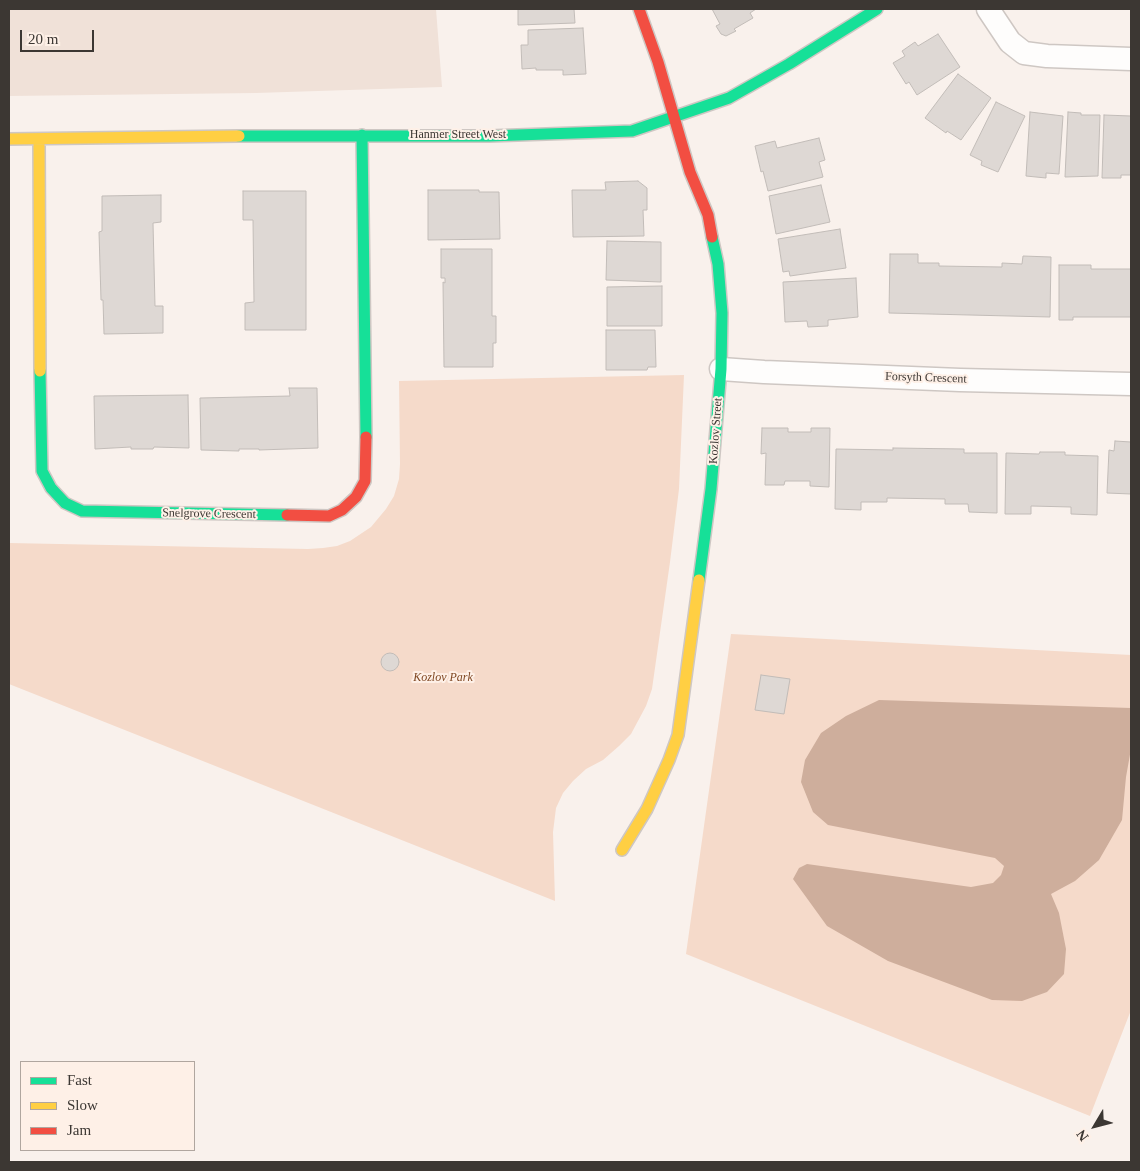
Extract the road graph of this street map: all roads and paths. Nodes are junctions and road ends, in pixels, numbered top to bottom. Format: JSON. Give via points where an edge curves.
{"nodes":[{"id":1,"x":638,"y":9,"type":"edge"},
{"id":2,"x":877,"y":9,"type":"edge"},
{"id":3,"x":988,"y":9,"type":"edge"},
{"id":4,"x":1131,"y":59,"type":"edge"},
{"id":5,"x":674,"y":116,"type":"junction"},
{"id":6,"x":362,"y":135,"type":"junction"},
{"id":7,"x":9,"y":139,"type":"edge"},
{"id":8,"x":39,"y":139,"type":"junction"},
{"id":9,"x":721,"y":369,"type":"junction"},
{"id":10,"x":1131,"y":384,"type":"edge"},
{"id":11,"x":622,"y":850,"type":"dead end"}],
"edges":[{"from":1,"to":5,"type":"street","name":"Kozlov Street"},
{"from":2,"to":5,"type":"street","name":"Hanmer Street West","via":[[729,98]]},
{"from":3,"to":4,"type":"street","via":[[1010,42],[1024,53]]},
{"from":5,"to":6,"type":"street","name":"Hanmer Street West","via":[[632,131],[489,136]]},
{"from":5,"to":9,"type":"street","name":"Kozlov Street","via":[[690,172],[708,215],[718,264],[722,312]]},
{"from":6,"to":8,"type":"street","name":"Hanmer Street West"},
{"from":6,"to":8,"type":"street","name":"Snelgrove Crescent","via":[[365,481],[356,497],[342,510],[329,516],[82,511],[65,504],[51,488],[42,471],[41,452]]},
{"from":7,"to":8,"type":"street","name":"Hanmer Street West"},
{"from":9,"to":10,"type":"street","name":"Forsyth Crescent"},
{"from":9,"to":11,"type":"street","name":"Kozlov Street","via":[[712,489],[678,734],[647,809]]}]}
